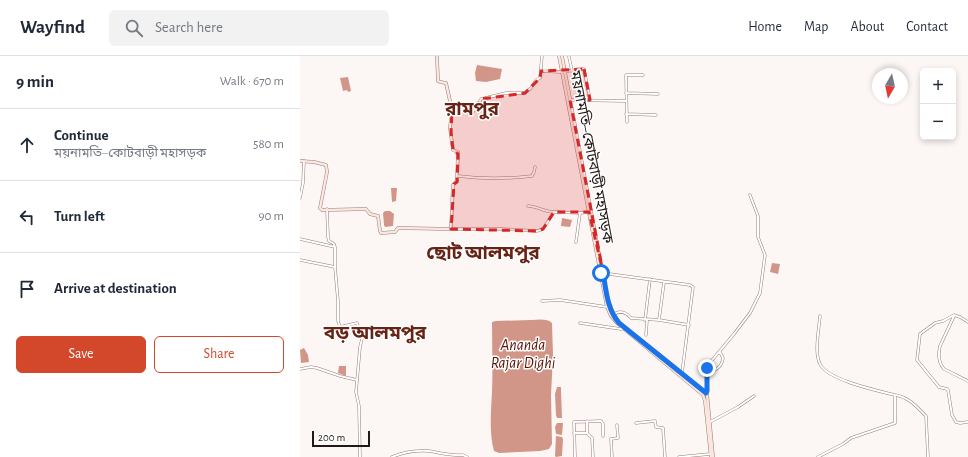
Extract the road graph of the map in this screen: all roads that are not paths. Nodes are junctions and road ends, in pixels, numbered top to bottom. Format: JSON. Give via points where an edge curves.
{"nodes":[{"id":1,"x":437,"y":56,"type":"edge"},
{"id":2,"x":542,"y":56,"type":"edge"},
{"id":3,"x":560,"y":56,"type":"edge"},
{"id":4,"x":569,"y":57,"type":"edge"},
{"id":5,"x":572,"y":70,"type":"junction"},
{"id":6,"x":541,"y":71,"type":"junction"},
{"id":7,"x":564,"y":72,"type":"junction"},
{"id":8,"x":643,"y":75,"type":"dead end"},
{"id":9,"x":626,"y":93,"type":"junction"},
{"id":10,"x":658,"y":94,"type":"dead end"},
{"id":11,"x":570,"y":100,"type":"junction"},
{"id":12,"x":590,"y":100,"type":"junction"},
{"id":13,"x":626,"y":101,"type":"junction"},
{"id":14,"x":452,"y":110,"type":"junction"},
{"id":15,"x":626,"y":114,"type":"junction"},
{"id":16,"x":656,"y":115,"type":"dead end"},
{"id":17,"x":627,"y":122,"type":"dead end"},
{"id":18,"x":302,"y":160,"type":"edge"},
{"id":19,"x":534,"y":167,"type":"dead end"},
{"id":20,"x":458,"y":176,"type":"junction"},
{"id":21,"x":750,"y":195,"type":"dead end"},
{"id":22,"x":300,"y":198,"type":"edge"},
{"id":23,"x":528,"y":206,"type":"dead end"},
{"id":24,"x":327,"y":209,"type":"junction"},
{"id":25,"x":554,"y":212,"type":"junction"},
{"id":26,"x":589,"y":212,"type":"junction"},
{"id":27,"x":580,"y":213,"type":"junction"},
{"id":28,"x":451,"y":229,"type":"junction"},
{"id":29,"x":300,"y":239,"type":"edge"},
{"id":30,"x":576,"y":242,"type":"dead end"},
{"id":31,"x":335,"y":247,"type":"junction"},
{"id":32,"x":300,"y":260,"type":"edge"},
{"id":33,"x":335,"y":267,"type":"junction"},
{"id":34,"x":602,"y":273,"type":"junction"},
{"id":35,"x":651,"y":279,"type":"junction"},
{"id":36,"x":664,"y":282,"type":"junction"},
{"id":37,"x":542,"y":300,"type":"dead end"},
{"id":38,"x":607,"y":307,"type":"junction"},
{"id":39,"x":613,"y":315,"type":"junction"},
{"id":40,"x":820,"y":316,"type":"dead end"},
{"id":41,"x":954,"y":316,"type":"junction"},
{"id":42,"x":648,"y":319,"type":"junction"},
{"id":43,"x":645,"y":320,"type":"junction"},
{"id":44,"x":659,"y":320,"type":"junction"},
{"id":45,"x":968,"y":322,"type":"edge"},
{"id":46,"x":580,"y":323,"type":"dead end"},
{"id":47,"x":689,"y":325,"type":"junction"},
{"id":48,"x":624,"y":328,"type":"junction"},
{"id":49,"x":646,"y":335,"type":"dead end"},
{"id":50,"x":720,"y":351,"type":"junction"},
{"id":51,"x":300,"y":370,"type":"edge"},
{"id":52,"x":707,"y":373,"type":"junction"},
{"id":53,"x":681,"y":374,"type":"junction"},
{"id":54,"x":357,"y":380,"type":"junction"},
{"id":55,"x":968,"y":381,"type":"edge"},
{"id":56,"x":705,"y":394,"type":"junction"},
{"id":57,"x":896,"y":395,"type":"junction"},
{"id":58,"x":754,"y":396,"type":"dead end"},
{"id":59,"x":587,"y":421,"type":"junction"},
{"id":60,"x":710,"y":422,"type":"junction"},
{"id":61,"x":968,"y":422,"type":"edge"},
{"id":62,"x":636,"y":423,"type":"dead end"},
{"id":63,"x":617,"y":425,"type":"dead end"},
{"id":64,"x":574,"y":433,"type":"junction"},
{"id":65,"x":587,"y":433,"type":"junction"},
{"id":66,"x":603,"y":436,"type":"dead end"},
{"id":67,"x":711,"y":456,"type":"edge"},
{"id":68,"x":825,"y":456,"type":"edge"},
{"id":69,"x":362,"y":457,"type":"edge"},
{"id":70,"x":392,"y":457,"type":"edge"},
{"id":71,"x":466,"y":457,"type":"edge"},
{"id":72,"x":575,"y":457,"type":"edge"},
{"id":73,"x":593,"y":457,"type":"edge"},
{"id":74,"x":612,"y":457,"type":"edge"},
{"id":75,"x":666,"y":457,"type":"edge"},
{"id":76,"x":679,"y":457,"type":"edge"},
{"id":77,"x":818,"y":457,"type":"edge"},
{"id":78,"x":928,"y":457,"type":"edge"}],
"edges":[{"from":1,"to":14,"type":"main road","via":[[438,80],[447,84]]},
{"from":2,"to":6,"type":"street"},
{"from":3,"to":7,"type":"main road","name":"ময়নামতি–কোটবাড়ী মহাসড়ক"},
{"from":4,"to":5,"type":"street"},
{"from":5,"to":7,"type":"street"},
{"from":5,"to":12,"type":"street","via":[[584,70]]},
{"from":6,"to":7,"type":"street"},
{"from":6,"to":14,"type":"street","via":[[540,79],[525,93],[506,93],[481,99],[471,113]]},
{"from":7,"to":11,"type":"main road","name":"ময়নামতি–কোটবাড়ী মহাসড়ক"},
{"from":7,"to":26,"type":"main road","name":"ময়নামতি–কোটবাড়ী মহাসড়ক"},
{"from":8,"to":9,"type":"street","via":[[626,75]]},
{"from":9,"to":10,"type":"street"},
{"from":9,"to":13,"type":"street"},
{"from":11,"to":12,"type":"street"},
{"from":11,"to":34,"type":"main road","name":"ময়নামতি–কোটবাড়ী মহাসড়ক"},
{"from":12,"to":13,"type":"street"},
{"from":13,"to":15,"type":"street"},
{"from":14,"to":20,"type":"main road","via":[[451,133],[453,150],[458,152]]},
{"from":15,"to":16,"type":"street"},
{"from":15,"to":17,"type":"street"},
{"from":18,"to":22,"type":"street","via":[[303,183]]},
{"from":18,"to":24,"type":"main road","via":[[326,165],[320,208]]},
{"from":19,"to":20,"type":"street","via":[[532,176]]},
{"from":20,"to":28,"type":"main road","via":[[457,182],[453,185]]},
{"from":21,"to":50,"type":"street","via":[[758,216],[758,237],[765,255],[760,293],[750,313]]},
{"from":23,"to":25,"type":"street"},
{"from":24,"to":28,"type":"main road","via":[[366,209],[370,214],[378,216],[381,233],[395,232],[398,228]]},
{"from":24,"to":31,"type":"street","via":[[328,237]]},
{"from":25,"to":27,"type":"street"},
{"from":25,"to":28,"type":"street","via":[[543,229],[537,231]]},
{"from":26,"to":27,"type":"street"},
{"from":26,"to":34,"type":"main road","name":"ময়নামতি–কোটবাড়ী মহাসড়ক"},
{"from":27,"to":30,"type":"street"},
{"from":29,"to":31,"type":"street"},
{"from":31,"to":33,"type":"street"},
{"from":32,"to":33,"type":"street"},
{"from":33,"to":54,"type":"street","via":[[340,327],[357,323],[362,337]]},
{"from":34,"to":35,"type":"street"},
{"from":34,"to":38,"type":"main road","name":"ময়নামতি–কোটবাড়ী মহাসড়ক"},
{"from":34,"to":39,"type":"main road","name":"ময়নামতি–কোটবাড়ী মহাসড়ক"},
{"from":35,"to":36,"type":"street"},
{"from":35,"to":43,"type":"street"},
{"from":36,"to":44,"type":"street"},
{"from":36,"to":47,"type":"street","via":[[693,287]]},
{"from":37,"to":38,"type":"street"},
{"from":38,"to":48,"type":"main road","name":"ময়নামতি–কোটবাড়ী মহাসড়ক"},
{"from":39,"to":43,"type":"street","via":[[621,312],[630,318]]},
{"from":39,"to":48,"type":"main road","name":"ময়নামতি–কোটবাড়ী মহাসড়ক"},
{"from":40,"to":57,"type":"street","via":[[820,366],[848,382]]},
{"from":41,"to":45,"type":"street"},
{"from":41,"to":55,"type":"street","via":[[940,346],[939,358],[944,369]]},
{"from":41,"to":61,"type":"street","via":[[935,323],[920,334],[918,360],[939,387],[948,390],[955,421]]},
{"from":42,"to":43,"type":"street"},
{"from":42,"to":44,"type":"street"},
{"from":42,"to":49,"type":"street"},
{"from":44,"to":47,"type":"street"},
{"from":46,"to":48,"type":"street"},
{"from":47,"to":53,"type":"street"},
{"from":48,"to":53,"type":"main road","name":"ময়নামতি–কোটবাড়ী মহাসড়ক"},
{"from":50,"to":52,"type":"street","via":[[708,365]]},
{"from":50,"to":52,"type":"street","via":[[723,358],[721,365]]},
{"from":51,"to":54,"type":"street","via":[[317,368]]},
{"from":52,"to":56,"type":"street"},
{"from":53,"to":56,"type":"main road","name":"ময়নামতি–কোটবাড়ী মহাসড়ক"},
{"from":54,"to":69,"type":"street"},
{"from":56,"to":60,"type":"main road","via":[[708,397]]},
{"from":56,"to":67,"type":"main road"},
{"from":57,"to":68,"type":"street","via":[[895,423],[851,438]]},
{"from":57,"to":78,"type":"street","via":[[903,396],[926,416]]},
{"from":58,"to":60,"type":"street"},
{"from":59,"to":64,"type":"street","via":[[574,422]]},
{"from":59,"to":65,"type":"street"},
{"from":59,"to":66,"type":"street","via":[[601,421]]},
{"from":60,"to":67,"type":"main road"},
{"from":62,"to":75,"type":"street","via":[[655,422],[656,427],[663,428]]},
{"from":63,"to":74,"type":"street","via":[[618,438],[611,439]]},
{"from":64,"to":65,"type":"street"},
{"from":64,"to":72,"type":"street"},
{"from":65,"to":73,"type":"street","via":[[592,438]]},
{"from":67,"to":76,"type":"street"},
{"from":68,"to":77,"type":"street"},
{"from":70,"to":71,"type":"street","via":[[414,451]]}]}
